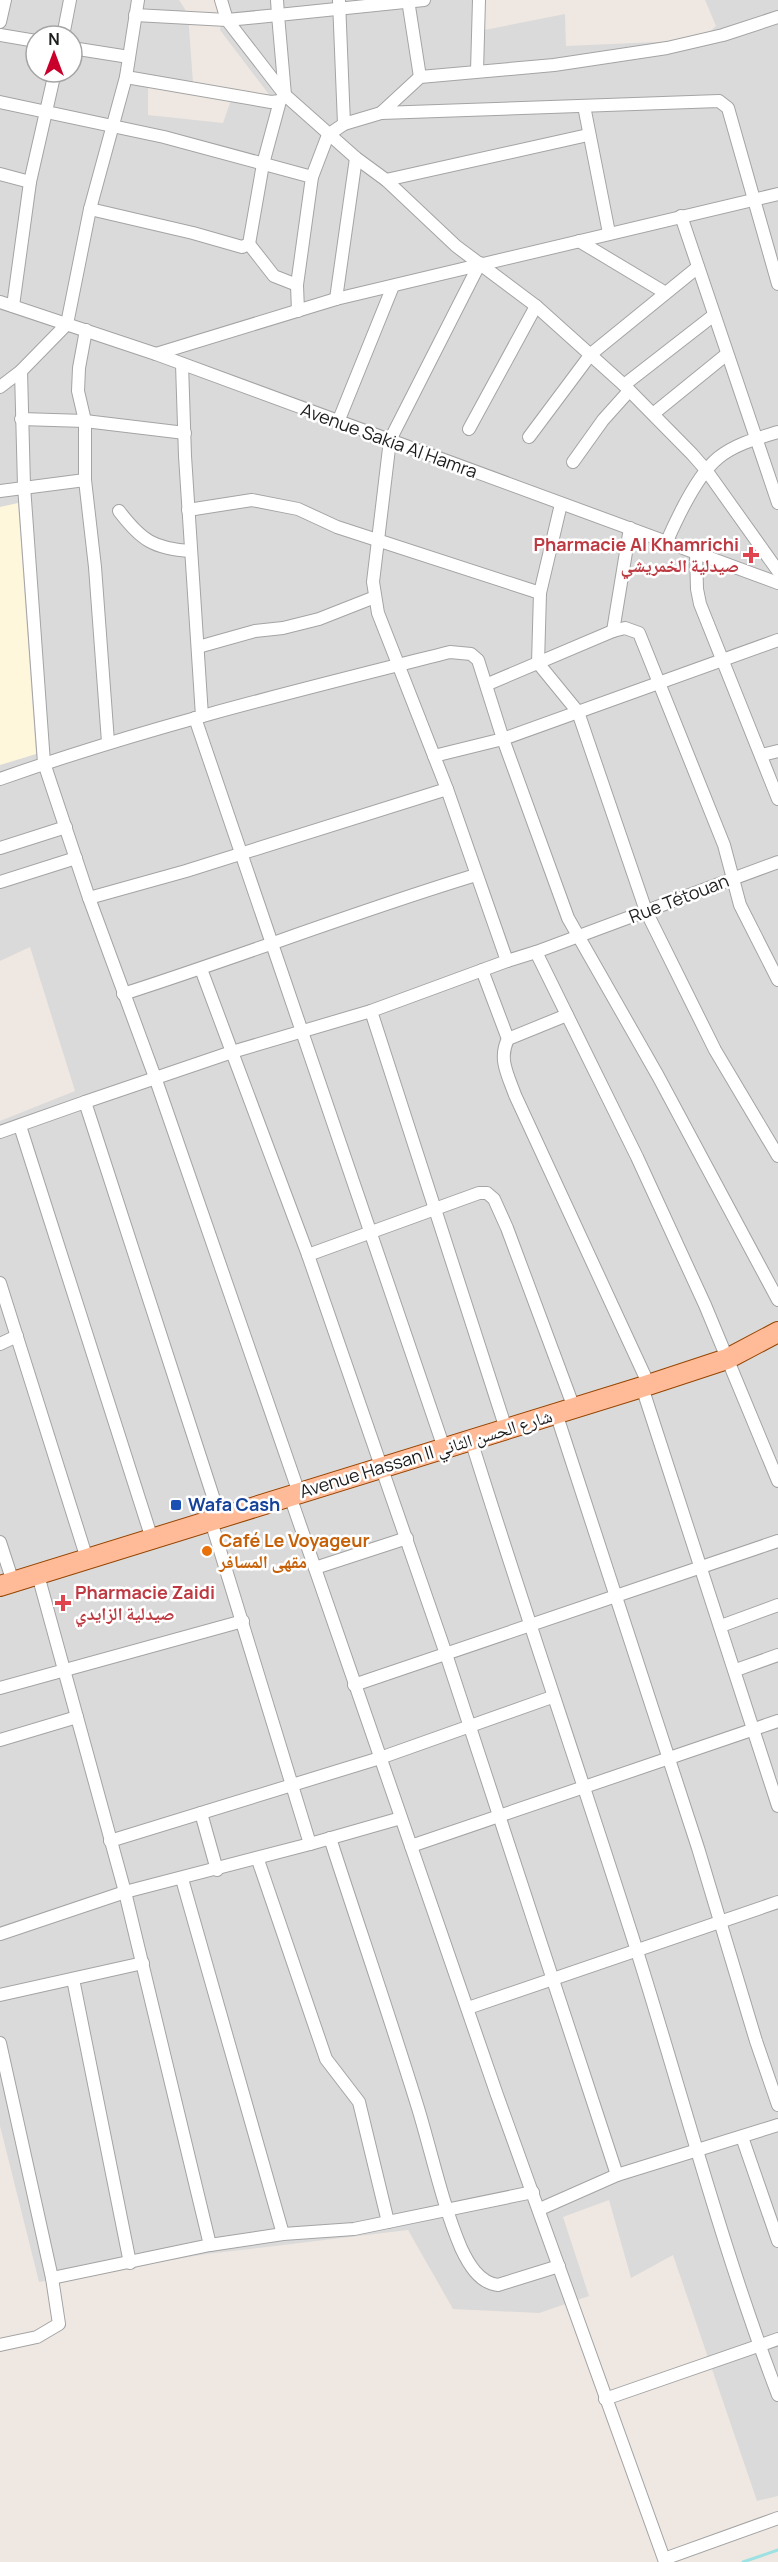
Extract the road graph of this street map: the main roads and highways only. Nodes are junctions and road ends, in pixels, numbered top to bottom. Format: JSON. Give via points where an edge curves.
{"nodes":[{"id":1,"x":778,"y":1332,"type":"edge"},
{"id":2,"x":7,"y":1584,"type":"edge"}],
"edges":[{"from":1,"to":2,"type":"main road","name":"Avenue Hassan II شارع الحسن الثاني","via":[[727,1359],[645,1386]]}]}
